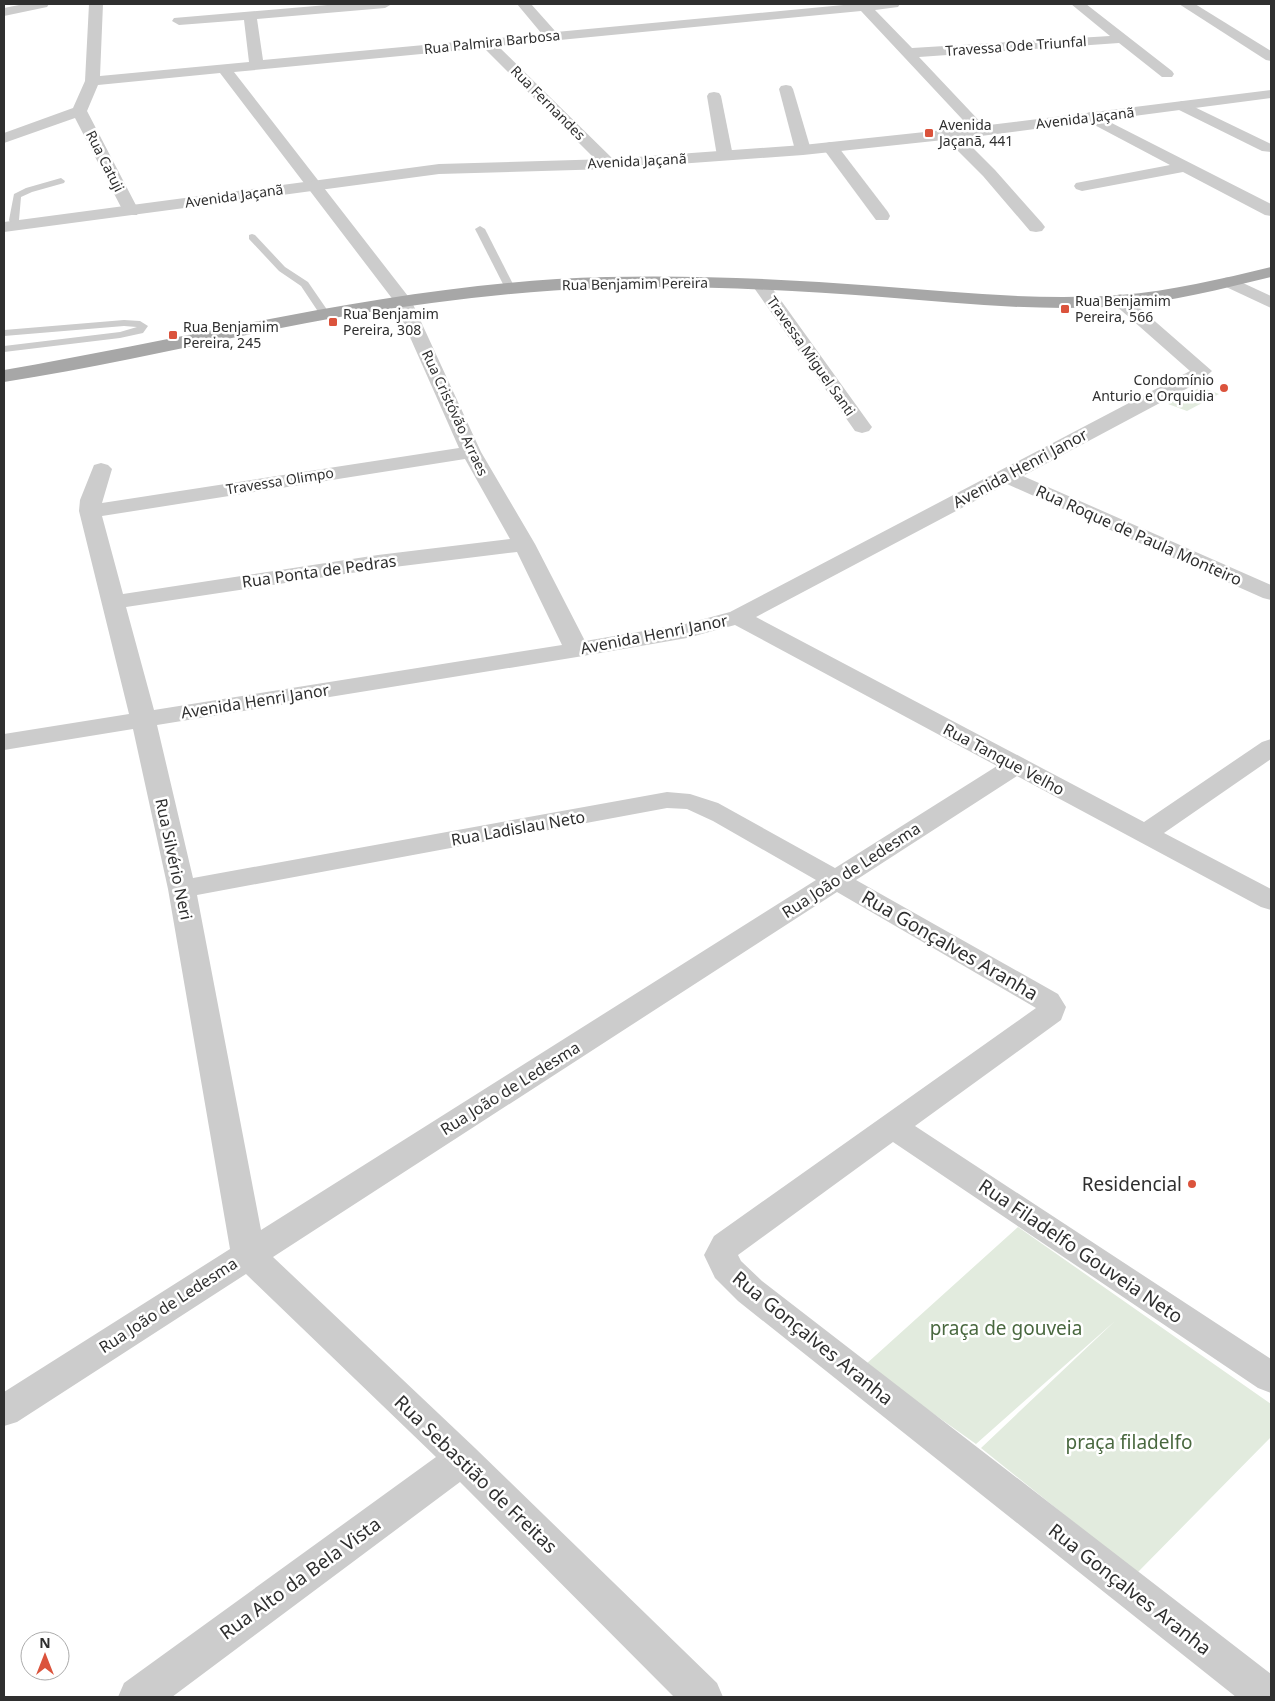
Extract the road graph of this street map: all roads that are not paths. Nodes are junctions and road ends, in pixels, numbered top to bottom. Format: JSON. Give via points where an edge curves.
{"nodes":[{"id":1,"x":42,"y":4,"type":"edge"},
{"id":2,"x":96,"y":4,"type":"edge"},
{"id":3,"x":386,"y":4,"type":"edge"},
{"id":4,"x":524,"y":4,"type":"edge"},
{"id":5,"x":716,"y":4,"type":"edge"},
{"id":6,"x":893,"y":4,"type":"edge"},
{"id":7,"x":1078,"y":4,"type":"edge"},
{"id":8,"x":1186,"y":4,"type":"edge"},
{"id":9,"x":864,"y":5,"type":"edge"},
{"id":10,"x":4,"y":12,"type":"edge"},
{"id":11,"x":250,"y":16,"type":"junction"},
{"id":12,"x":720,"y":20,"type":"junction"},
{"id":13,"x":179,"y":21,"type":"dead end"},
{"id":14,"x":552,"y":36,"type":"junction"},
{"id":15,"x":1123,"y":39,"type":"junction"},
{"id":16,"x":486,"y":42,"type":"junction"},
{"id":17,"x":908,"y":53,"type":"junction"},
{"id":18,"x":1271,"y":57,"type":"edge"},
{"id":19,"x":258,"y":65,"type":"junction"},
{"id":20,"x":224,"y":68,"type":"junction"},
{"id":21,"x":1167,"y":74,"type":"dead end"},
{"id":22,"x":92,"y":81,"type":"junction"},
{"id":23,"x":786,"y":89,"type":"dead end"},
{"id":24,"x":1271,"y":94,"type":"edge"},
{"id":25,"x":714,"y":96,"type":"dead end"},
{"id":26,"x":1182,"y":106,"type":"junction"},
{"id":27,"x":78,"y":111,"type":"junction"},
{"id":28,"x":1090,"y":118,"type":"junction"},
{"id":29,"x":981,"y":131,"type":"junction"},
{"id":30,"x":950,"y":134,"type":"junction"},
{"id":31,"x":4,"y":138,"type":"edge"},
{"id":32,"x":830,"y":147,"type":"junction"},
{"id":33,"x":1268,"y":148,"type":"dead end"},
{"id":34,"x":803,"y":150,"type":"junction"},
{"id":35,"x":725,"y":156,"type":"junction"},
{"id":36,"x":609,"y":164,"type":"junction"},
{"id":37,"x":1183,"y":166,"type":"junction"},
{"id":38,"x":61,"y":181,"type":"dead end"},
{"id":39,"x":315,"y":185,"type":"junction"},
{"id":40,"x":1082,"y":186,"type":"dead end"},
{"id":41,"x":131,"y":211,"type":"junction"},
{"id":42,"x":1271,"y":211,"type":"edge"},
{"id":43,"x":882,"y":216,"type":"dead end"},
{"id":44,"x":10,"y":226,"type":"edge"},
{"id":45,"x":1036,"y":227,"type":"dead end"},
{"id":46,"x":480,"y":229,"type":"dead end"},
{"id":47,"x":252,"y":237,"type":"dead end"},
{"id":48,"x":1271,"y":272,"type":"edge"},
{"id":49,"x":1230,"y":282,"type":"junction"},
{"id":50,"x":760,"y":285,"type":"junction"},
{"id":51,"x":510,"y":288,"type":"junction"},
{"id":52,"x":402,"y":300,"type":"junction"},
{"id":53,"x":1120,"y":300,"type":"junction"},
{"id":54,"x":1271,"y":303,"type":"edge"},
{"id":55,"x":325,"y":314,"type":"junction"},
{"id":56,"x":4,"y":333,"type":"edge"},
{"id":57,"x":73,"y":341,"type":"junction"},
{"id":58,"x":4,"y":349,"type":"edge"},
{"id":59,"x":73,"y":366,"type":"junction"},
{"id":60,"x":4,"y":376,"type":"edge"},
{"id":61,"x":862,"y":427,"type":"dead end"},
{"id":62,"x":471,"y":452,"type":"junction"},
{"id":63,"x":101,"y":469,"type":"dead end"},
{"id":64,"x":1006,"y":476,"type":"junction"},
{"id":65,"x":90,"y":512,"type":"junction"},
{"id":66,"x":524,"y":544,"type":"junction"},
{"id":67,"x":1271,"y":593,"type":"edge"},
{"id":68,"x":115,"y":602,"type":"junction"},
{"id":69,"x":738,"y":617,"type":"junction"},
{"id":70,"x":577,"y":650,"type":"junction"},
{"id":71,"x":143,"y":718,"type":"junction"},
{"id":72,"x":4,"y":742,"type":"edge"},
{"id":73,"x":1271,"y":747,"type":"edge"},
{"id":74,"x":1016,"y":765,"type":"junction"},
{"id":75,"x":1145,"y":834,"type":"junction"},
{"id":76,"x":837,"y":880,"type":"junction"},
{"id":77,"x":182,"y":889,"type":"junction"},
{"id":78,"x":1271,"y":901,"type":"edge"},
{"id":79,"x":891,"y":1125,"type":"junction"},
{"id":80,"x":248,"y":1254,"type":"junction"},
{"id":81,"x":1271,"y":1378,"type":"edge"},
{"id":82,"x":4,"y":1411,"type":"edge"},
{"id":83,"x":462,"y":1459,"type":"junction"},
{"id":84,"x":139,"y":1697,"type":"edge"},
{"id":85,"x":702,"y":1697,"type":"edge"},
{"id":86,"x":1268,"y":1697,"type":"edge"}],
"edges":[{"from":1,"to":10,"type":"street"},
{"from":2,"to":22,"type":"street"},
{"from":3,"to":11,"type":"street"},
{"from":4,"to":14,"type":"street"},
{"from":5,"to":12,"type":"street"},
{"from":6,"to":9,"type":"street","name":"Rua Palmira Barbosa"},
{"from":7,"to":15,"type":"street"},
{"from":8,"to":18,"type":"street"},
{"from":9,"to":12,"type":"street","name":"Rua Palmira Barbosa"},
{"from":9,"to":17,"type":"street"},
{"from":11,"to":13,"type":"street"},
{"from":11,"to":19,"type":"street"},
{"from":12,"to":14,"type":"street","name":"Rua Palmira Barbosa"},
{"from":14,"to":16,"type":"street","name":"Rua Palmira Barbosa"},
{"from":15,"to":17,"type":"street","name":"Travessa Ode Triunfal"},
{"from":15,"to":21,"type":"street"},
{"from":16,"to":19,"type":"street","name":"Rua Palmira Barbosa"},
{"from":16,"to":36,"type":"street","name":"Rua Fernandes"},
{"from":17,"to":29,"type":"street"},
{"from":19,"to":20,"type":"street","name":"Rua Palmira Barbosa"},
{"from":20,"to":22,"type":"street","name":"Rua Palmira Barbosa"},
{"from":20,"to":39,"type":"street","name":"Rua Cristóvão Arraes"},
{"from":22,"to":27,"type":"street"},
{"from":23,"to":34,"type":"street"},
{"from":24,"to":26,"type":"street","name":"Avenida Jaçanã"},
{"from":25,"to":35,"type":"street"},
{"from":26,"to":28,"type":"street","name":"Avenida Jaçanã"},
{"from":26,"to":33,"type":"street"},
{"from":27,"to":31,"type":"street"},
{"from":27,"to":41,"type":"street","name":"Rua Catuji"},
{"from":28,"to":29,"type":"street","name":"Avenida Jaçanã"},
{"from":28,"to":37,"type":"street"},
{"from":29,"to":30,"type":"street","name":"Avenida Jaçanã"},
{"from":30,"to":32,"type":"street","name":"Avenida Jaçanã"},
{"from":30,"to":45,"type":"street"},
{"from":32,"to":34,"type":"street","name":"Avenida Jaçanã"},
{"from":32,"to":43,"type":"street"},
{"from":34,"to":35,"type":"street","name":"Avenida Jaçanã"},
{"from":35,"to":36,"type":"street","name":"Avenida Jaçanã"},
{"from":36,"to":39,"type":"street","name":"Avenida Jaçanã","via":[[438,169]]},
{"from":37,"to":40,"type":"street"},
{"from":37,"to":42,"type":"street"},
{"from":38,"to":44,"type":"lane","via":[[17,196],[14,220]]},
{"from":39,"to":41,"type":"street","name":"Avenida Jaçanã"},
{"from":39,"to":52,"type":"street","name":"Rua Cristóvão Arraes"},
{"from":41,"to":44,"type":"street","name":"Avenida Jaçanã"},
{"from":46,"to":51,"type":"lane"},
{"from":47,"to":55,"type":"lane","via":[[282,269],[305,284]]},
{"from":48,"to":49,"type":"main road","name":"Rua Benjamim Pereira"},
{"from":49,"to":53,"type":"main road","name":"Rua Benjamim Pereira"},
{"from":49,"to":54,"type":"street"},
{"from":50,"to":51,"type":"main road","name":"Rua Benjamim Pereira","via":[[630,282]]},
{"from":50,"to":53,"type":"main road","name":"Rua Benjamim Pereira","via":[[995,300]]},
{"from":50,"to":61,"type":"street","name":"Travessa Miguel Santi"},
{"from":51,"to":52,"type":"main road","name":"Rua Benjamim Pereira"},
{"from":52,"to":55,"type":"main road","name":"Rua Benjamim Pereira"},
{"from":52,"to":62,"type":"street","name":"Rua Cristóvão Arraes"},
{"from":53,"to":64,"type":"street","name":"Avenida Henri Janor","via":[[1202,371]]},
{"from":55,"to":59,"type":"main road","name":"Rua Benjamim Pereira"},
{"from":56,"to":57,"type":"lane","via":[[131,322],[143,326],[139,331]]},
{"from":57,"to":58,"type":"lane"},
{"from":57,"to":59,"type":"lane"},
{"from":59,"to":60,"type":"main road","name":"Rua Benjamim Pereira"},
{"from":62,"to":65,"type":"street","name":"Travessa Olimpo"},
{"from":62,"to":66,"type":"street","name":"Rua Cristóvão Arraes"},
{"from":63,"to":65,"type":"street","name":"Rua Silvério Neri"},
{"from":64,"to":67,"type":"street","name":"Rua Roque de Paula Monteiro"},
{"from":64,"to":69,"type":"street","name":"Avenida Henri Janor"},
{"from":65,"to":68,"type":"street","name":"Rua Silvério Neri"},
{"from":66,"to":68,"type":"street","name":"Rua Ponta de Pedras","via":[[378,562]]},
{"from":66,"to":70,"type":"street","name":"Rua Cristóvão Arraes"},
{"from":68,"to":71,"type":"street","name":"Rua Silvério Neri"},
{"from":69,"to":70,"type":"street","name":"Avenida Henri Janor","via":[[686,631]]},
{"from":69,"to":74,"type":"street","name":"Rua Tanque Velho"},
{"from":70,"to":71,"type":"street","name":"Avenida Henri Janor"},
{"from":71,"to":72,"type":"street","name":"Avenida Henri Janor"},
{"from":71,"to":77,"type":"street","name":"Rua Silvério Neri"},
{"from":73,"to":75,"type":"street"},
{"from":74,"to":75,"type":"street","name":"Rua Tanque Velho"},
{"from":74,"to":76,"type":"street","name":"Rua João de Ledesma"},
{"from":75,"to":78,"type":"street","name":"Rua Tanque Velho"},
{"from":76,"to":77,"type":"street","name":"Rua Ladislau Neto","via":[[723,815],[695,801],[682,799]]},
{"from":76,"to":79,"type":"street","name":"Rua Gonçalves Aranha","via":[[1047,1001],[1051,1007],[1050,1013]]},
{"from":76,"to":80,"type":"street","name":"Rua João de Ledesma"},
{"from":77,"to":80,"type":"street","name":"Rua Silvério Neri"},
{"from":79,"to":81,"type":"street","name":"Rua Filadelfo Gouveia Neto"},
{"from":79,"to":86,"type":"street","name":"Rua Gonçalves Aranha","via":[[726,1245],[721,1255],[727,1269],[750,1291]]},
{"from":80,"to":82,"type":"street","name":"Rua João de Ledesma"},
{"from":80,"to":83,"type":"street","name":"Rua Sebastião de Freitas"},
{"from":83,"to":84,"type":"street","name":"Rua Alto da Bela Vista"},
{"from":83,"to":85,"type":"street","name":"Rua Sebastião de Freitas"}]}
